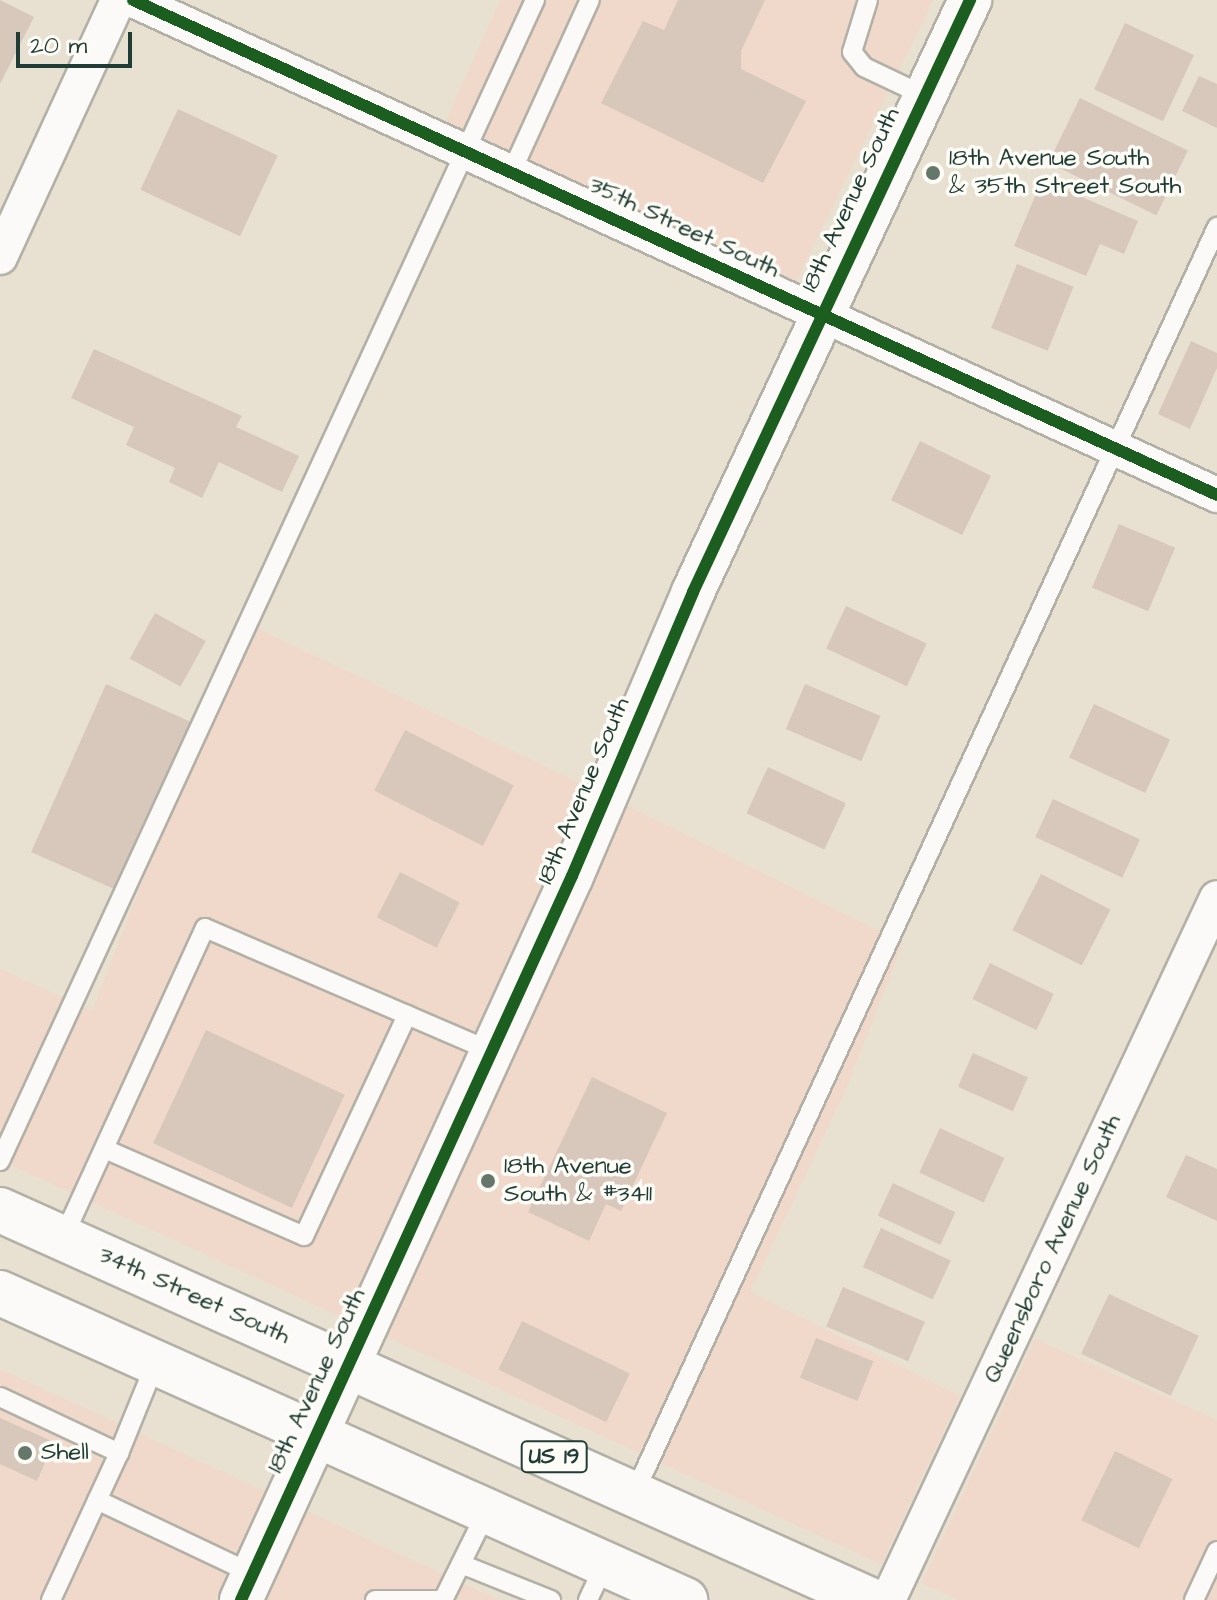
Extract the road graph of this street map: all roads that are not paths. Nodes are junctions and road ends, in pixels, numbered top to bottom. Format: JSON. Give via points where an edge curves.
{"nodes":[{"id":1,"x":118,"y":0,"type":"edge"},
{"id":2,"x":133,"y":0,"type":"edge"},
{"id":3,"x":535,"y":0,"type":"edge"},
{"id":4,"x":590,"y":0,"type":"edge"},
{"id":5,"x":868,"y":0,"type":"edge"},
{"id":6,"x":970,"y":0,"type":"edge"},
{"id":7,"x":923,"y":95,"type":"junction"},
{"id":8,"x":465,"y":151,"type":"junction"},
{"id":9,"x":511,"y":173,"type":"junction"},
{"id":10,"x":1217,"y":227,"type":"edge"},
{"id":11,"x":0,"y":257,"type":"edge"},
{"id":12,"x":823,"y":315,"type":"junction"},
{"id":13,"x":1114,"y":449,"type":"junction"},
{"id":14,"x":1217,"y":495,"type":"edge"},
{"id":15,"x":1217,"y":898,"type":"edge"},
{"id":16,"x":407,"y":1015,"type":"junction"},
{"id":17,"x":491,"y":1051,"type":"junction"},
{"id":18,"x":105,"y":1149,"type":"junction"},
{"id":19,"x":0,"y":1161,"type":"edge"},
{"id":20,"x":0,"y":1210,"type":"edge"},
{"id":21,"x":63,"y":1238,"type":"junction"},
{"id":22,"x":0,"y":1293,"type":"edge"},
{"id":23,"x":156,"y":1362,"type":"junction"},
{"id":24,"x":349,"y":1365,"type":"junction"},
{"id":25,"x":0,"y":1397,"type":"edge"},
{"id":26,"x":317,"y":1435,"type":"junction"},
{"id":27,"x":119,"y":1453,"type":"junction"},
{"id":28,"x":634,"y":1494,"type":"junction"},
{"id":29,"x":97,"y":1500,"type":"junction"},
{"id":30,"x":487,"y":1511,"type":"junction"},
{"id":31,"x":1217,"y":1551,"type":"edge"},
{"id":32,"x":461,"y":1564,"type":"junction"},
{"id":33,"x":596,"y":1582,"type":"edge"},
{"id":34,"x":247,"y":1587,"type":"edge"},
{"id":35,"x":812,"y":1588,"type":"edge"},
{"id":36,"x":51,"y":1600,"type":"edge"},
{"id":37,"x":375,"y":1600,"type":"edge"},
{"id":38,"x":442,"y":1600,"type":"edge"},
{"id":39,"x":551,"y":1600,"type":"edge"},
{"id":40,"x":685,"y":1600,"type":"edge"},
{"id":41,"x":870,"y":1600,"type":"edge"},
{"id":42,"x":888,"y":1600,"type":"edge"},
{"id":43,"x":1194,"y":1600,"type":"edge"}],
"edges":[{"from":1,"to":11,"type":"street"},
{"from":2,"to":8,"type":"street","name":"35th Street South"},
{"from":3,"to":8,"type":"lane"},
{"from":4,"to":9,"type":"lane"},
{"from":5,"to":7,"type":"lane","via":[[852,52],[864,67]]},
{"from":6,"to":7,"type":"street","name":"18th Avenue South"},
{"from":7,"to":12,"type":"street","name":"18th Avenue South"},
{"from":8,"to":9,"type":"street","name":"35th Street South"},
{"from":8,"to":19,"type":"lane"},
{"from":9,"to":12,"type":"street","name":"35th Street South"},
{"from":10,"to":13,"type":"lane"},
{"from":12,"to":13,"type":"street","name":"35th Street South"},
{"from":12,"to":17,"type":"street","name":"18th Avenue South"},
{"from":13,"to":14,"type":"street","name":"35th Street South"},
{"from":13,"to":28,"type":"lane"},
{"from":15,"to":42,"type":"street","name":"Queensboro Avenue South"},
{"from":16,"to":17,"type":"lane"},
{"from":16,"to":18,"type":"lane","via":[[304,1236]]},
{"from":16,"to":18,"type":"lane","via":[[205,928]]},
{"from":17,"to":24,"type":"street","name":"18th Avenue South"},
{"from":18,"to":21,"type":"lane"},
{"from":20,"to":21,"type":"highway","name":"34th Street South","number":"US 19"},
{"from":21,"to":24,"type":"highway","name":"34th Street South","number":"US 19"},
{"from":22,"to":23,"type":"highway"},
{"from":23,"to":26,"type":"highway"},
{"from":23,"to":27,"type":"lane"},
{"from":24,"to":26,"type":"street","name":"18th Avenue South"},
{"from":24,"to":28,"type":"highway","name":"34th Street South","number":"US 19"},
{"from":25,"to":27,"type":"lane"},
{"from":26,"to":30,"type":"highway"},
{"from":26,"to":34,"type":"street","name":"18th Avenue South"},
{"from":27,"to":29,"type":"lane"},
{"from":28,"to":35,"type":"highway","name":"34th Street South","number":"US 19"},
{"from":29,"to":34,"type":"lane"},
{"from":29,"to":36,"type":"lane"},
{"from":30,"to":32,"type":"lane"},
{"from":30,"to":33,"type":"highway"},
{"from":31,"to":43,"type":"lane"},
{"from":32,"to":38,"type":"lane"},
{"from":32,"to":39,"type":"lane"},
{"from":33,"to":40,"type":"highway"},
{"from":35,"to":41,"type":"highway","name":"34th Street South","number":"US 19"},
{"from":37,"to":38,"type":"lane"}]}
